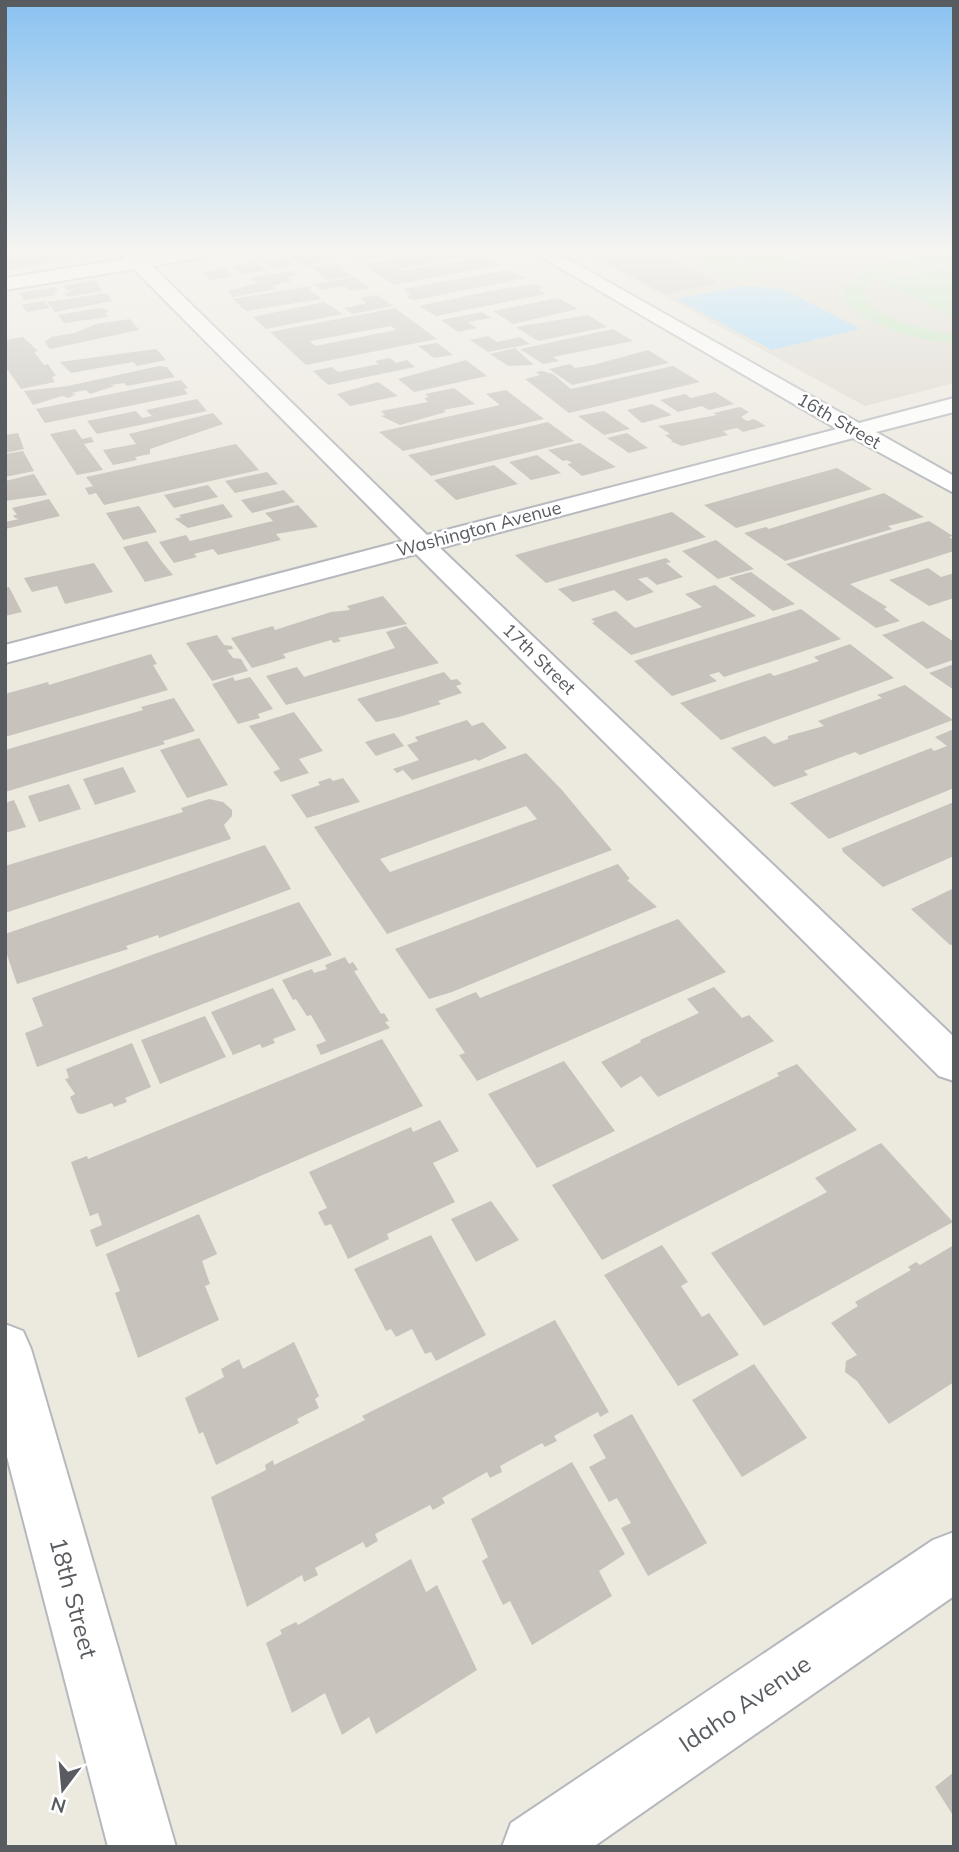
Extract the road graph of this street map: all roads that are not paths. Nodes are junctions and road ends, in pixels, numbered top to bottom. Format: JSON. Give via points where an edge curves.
{"nodes":[{"id":1,"x":215,"y":338,"type":"edge"},
{"id":2,"x":694,"y":338,"type":"edge"},
{"id":3,"x":954,"y":405,"type":"edge"},
{"id":4,"x":858,"y":432,"type":"junction"},
{"id":5,"x":954,"y":486,"type":"edge"},
{"id":6,"x":421,"y":544,"type":"junction"},
{"id":7,"x":5,"y":654,"type":"edge"},
{"id":8,"x":954,"y":1064,"type":"edge"},
{"id":9,"x":5,"y":1349,"type":"edge"},
{"id":10,"x":954,"y":1560,"type":"edge"},
{"id":11,"x":142,"y":1847,"type":"edge"},
{"id":12,"x":535,"y":1847,"type":"edge"}],
"edges":[{"from":1,"to":6,"type":"street","name":"17th Street"},
{"from":2,"to":4,"type":"street","name":"16th Street"},
{"from":3,"to":4,"type":"street","name":"Washington Avenue"},
{"from":4,"to":5,"type":"street","name":"16th Street"},
{"from":4,"to":6,"type":"street","name":"Washington Avenue"},
{"from":6,"to":7,"type":"street","name":"Washington Avenue"},
{"from":6,"to":8,"type":"street","name":"17th Street"},
{"from":9,"to":11,"type":"street","name":"18th Street"},
{"from":10,"to":12,"type":"street","name":"Idaho Avenue"}]}
